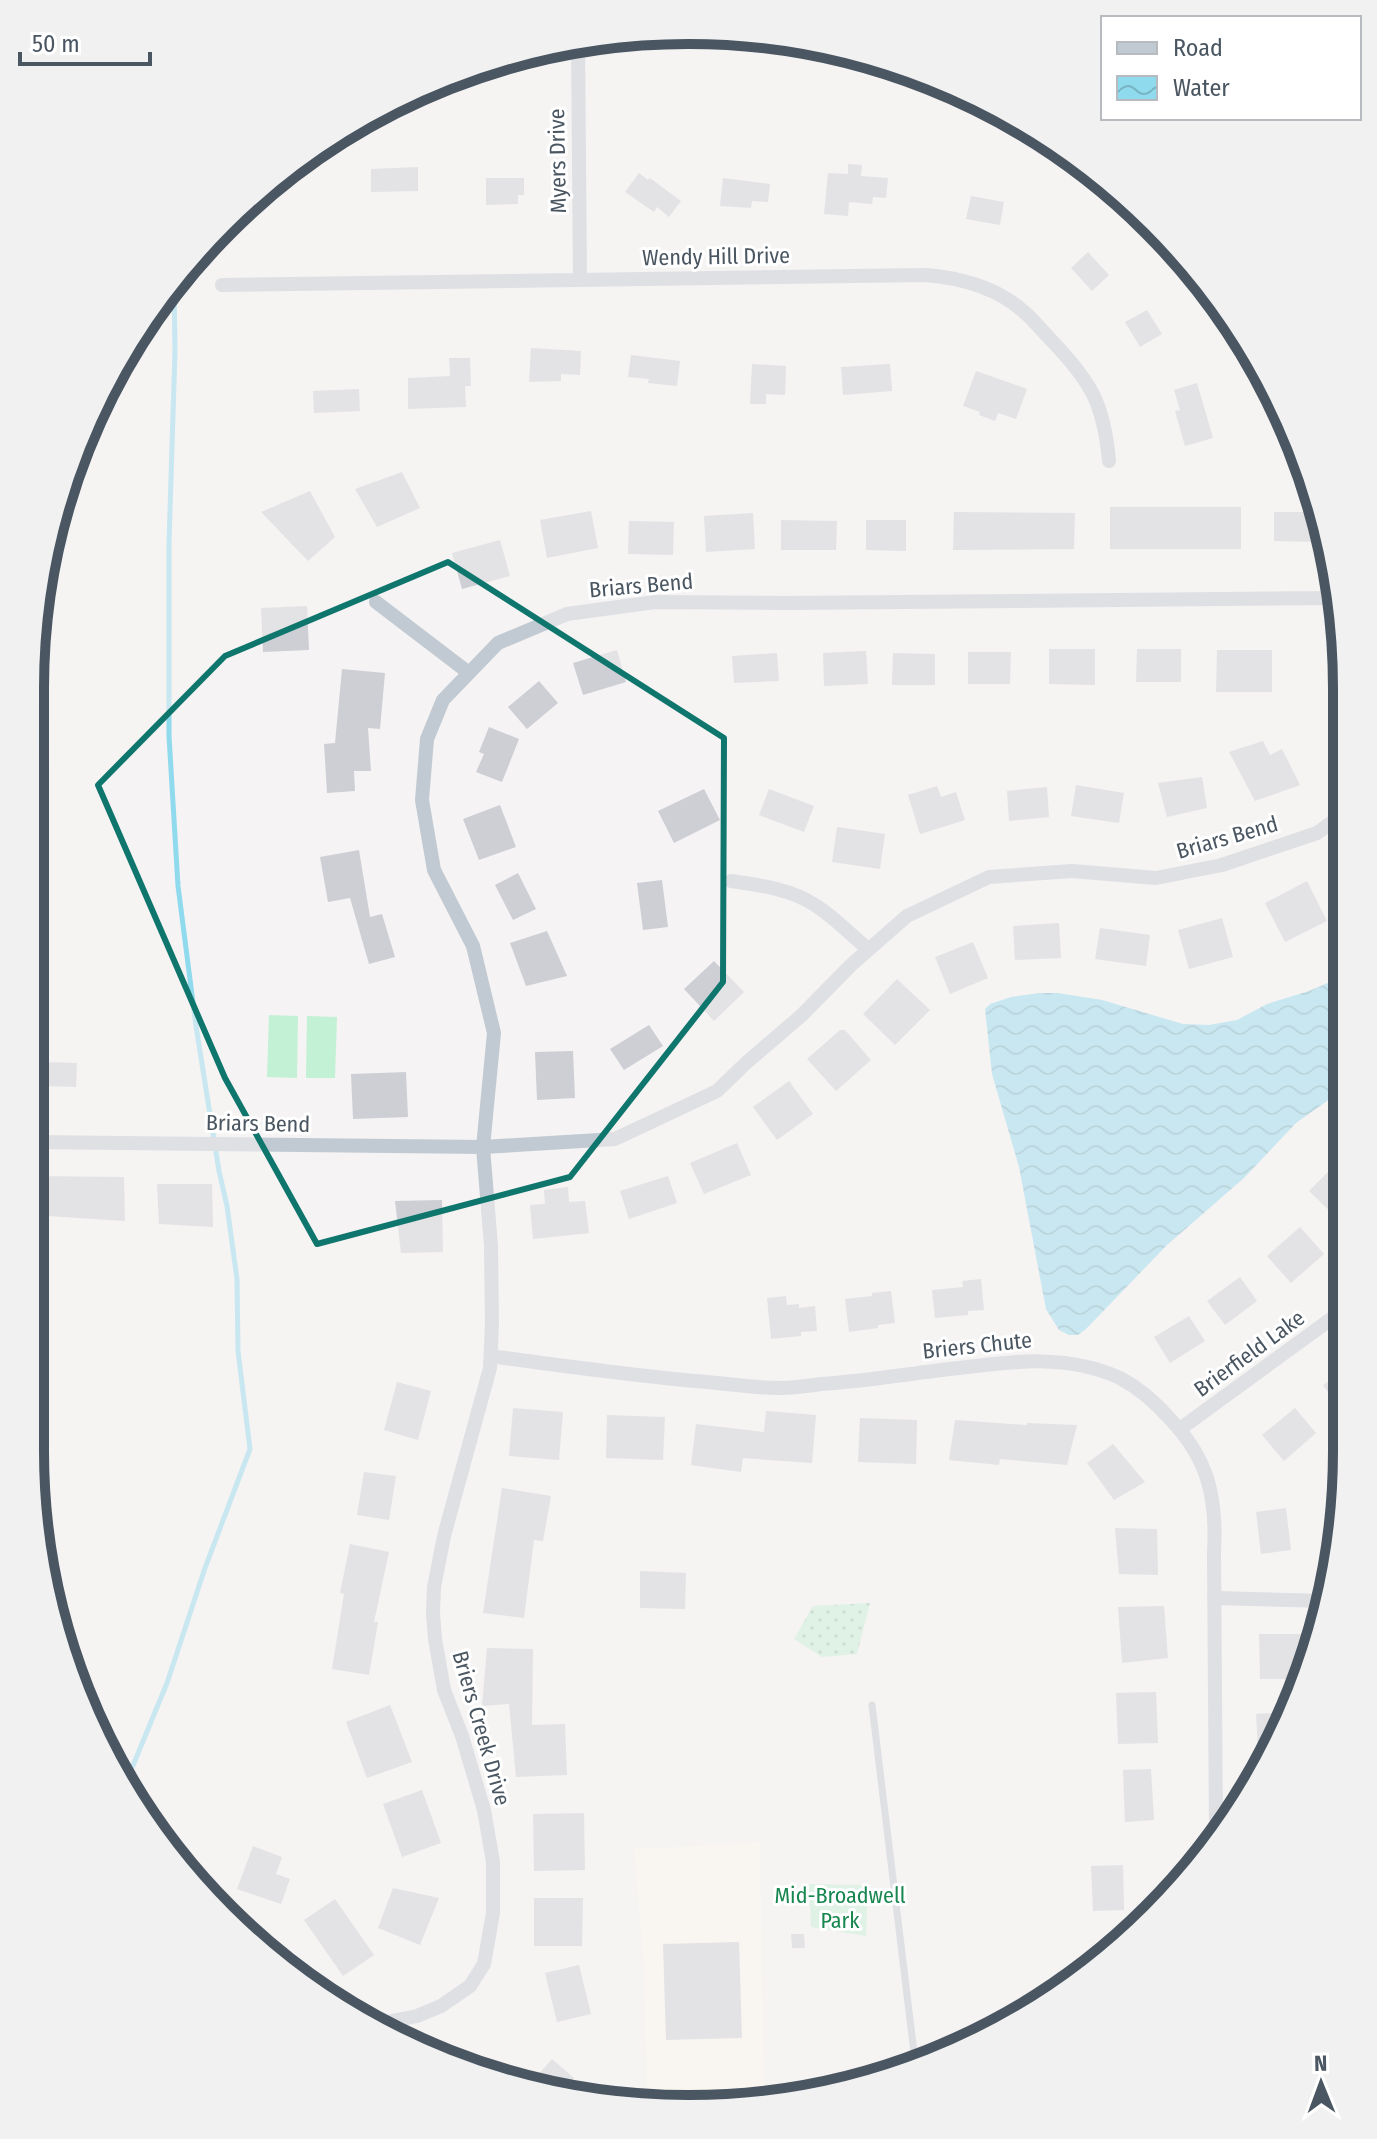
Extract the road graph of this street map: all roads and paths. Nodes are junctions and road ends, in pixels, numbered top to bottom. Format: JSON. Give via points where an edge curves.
{"nodes":[{"id":1,"x":578,"y":54,"type":"edge"},
{"id":2,"x":580,"y":280,"type":"junction"},
{"id":3,"x":222,"y":285,"type":"dead end"},
{"id":4,"x":1109,"y":461,"type":"dead end"},
{"id":5,"x":1326,"y":598,"type":"edge"},
{"id":6,"x":376,"y":602,"type":"dead end"},
{"id":7,"x":469,"y":673,"type":"junction"},
{"id":8,"x":1333,"y":822,"type":"edge"},
{"id":9,"x":731,"y":881,"type":"dead end"},
{"id":10,"x":868,"y":949,"type":"junction"},
{"id":11,"x":44,"y":1142,"type":"edge"},
{"id":12,"x":483,"y":1147,"type":"junction"},
{"id":13,"x":1333,"y":1318,"type":"edge"},
{"id":14,"x":491,"y":1356,"type":"junction"},
{"id":15,"x":1180,"y":1429,"type":"junction"},
{"id":16,"x":1214,"y":1598,"type":"junction"},
{"id":17,"x":1315,"y":1601,"type":"edge"},
{"id":18,"x":872,"y":1705,"type":"dead end"},
{"id":19,"x":1216,"y":1820,"type":"edge"},
{"id":20,"x":389,"y":2022,"type":"edge"},
{"id":21,"x":914,"y":2054,"type":"edge"}],
"edges":[{"from":1,"to":2,"type":"street","name":"Myers Drive"},
{"from":2,"to":3,"type":"street","name":"Wendy Hill Drive"},
{"from":2,"to":4,"type":"street","name":"Wendy Hill Drive","via":[[926,275],[976,284],[1023,310],[1078,368],[1101,412]]},
{"from":5,"to":7,"type":"street","name":"Briars Bend","via":[[655,602],[567,614],[498,643]]},
{"from":6,"to":7,"type":"street"},
{"from":7,"to":12,"type":"street","name":"Briars Bend","via":[[443,700],[427,739],[422,800],[434,870],[473,946],[494,1033]]},
{"from":8,"to":10,"type":"street","name":"Briars Bend","via":[[1317,833],[1222,865],[1156,878],[1072,871],[989,877],[907,916]]},
{"from":9,"to":10,"type":"street","via":[[757,884],[814,904]]},
{"from":10,"to":12,"type":"street","name":"Briars Bend","via":[[717,1091],[615,1139]]},
{"from":11,"to":12,"type":"street","name":"Briars Bend"},
{"from":12,"to":14,"type":"street","name":"Briers Creek Drive","via":[[491,1246]]},
{"from":13,"to":15,"type":"street","name":"Brierfield Lake"},
{"from":14,"to":15,"type":"street","name":"Briers Chute","via":[[779,1388],[1045,1360],[1121,1379]]},
{"from":14,"to":20,"type":"street","name":"Briers Creek Drive","via":[[441,1548],[433,1613],[444,1690],[477,1785],[490,1849],[494,1887],[489,1939],[484,1964],[470,1986],[441,2006]]},
{"from":15,"to":16,"type":"street","name":"Briers Chute","via":[[1196,1450],[1213,1498]]},
{"from":16,"to":17,"type":"street"},
{"from":16,"to":19,"type":"street","name":"Briers Chute"},
{"from":18,"to":21,"type":"lane"}]}
